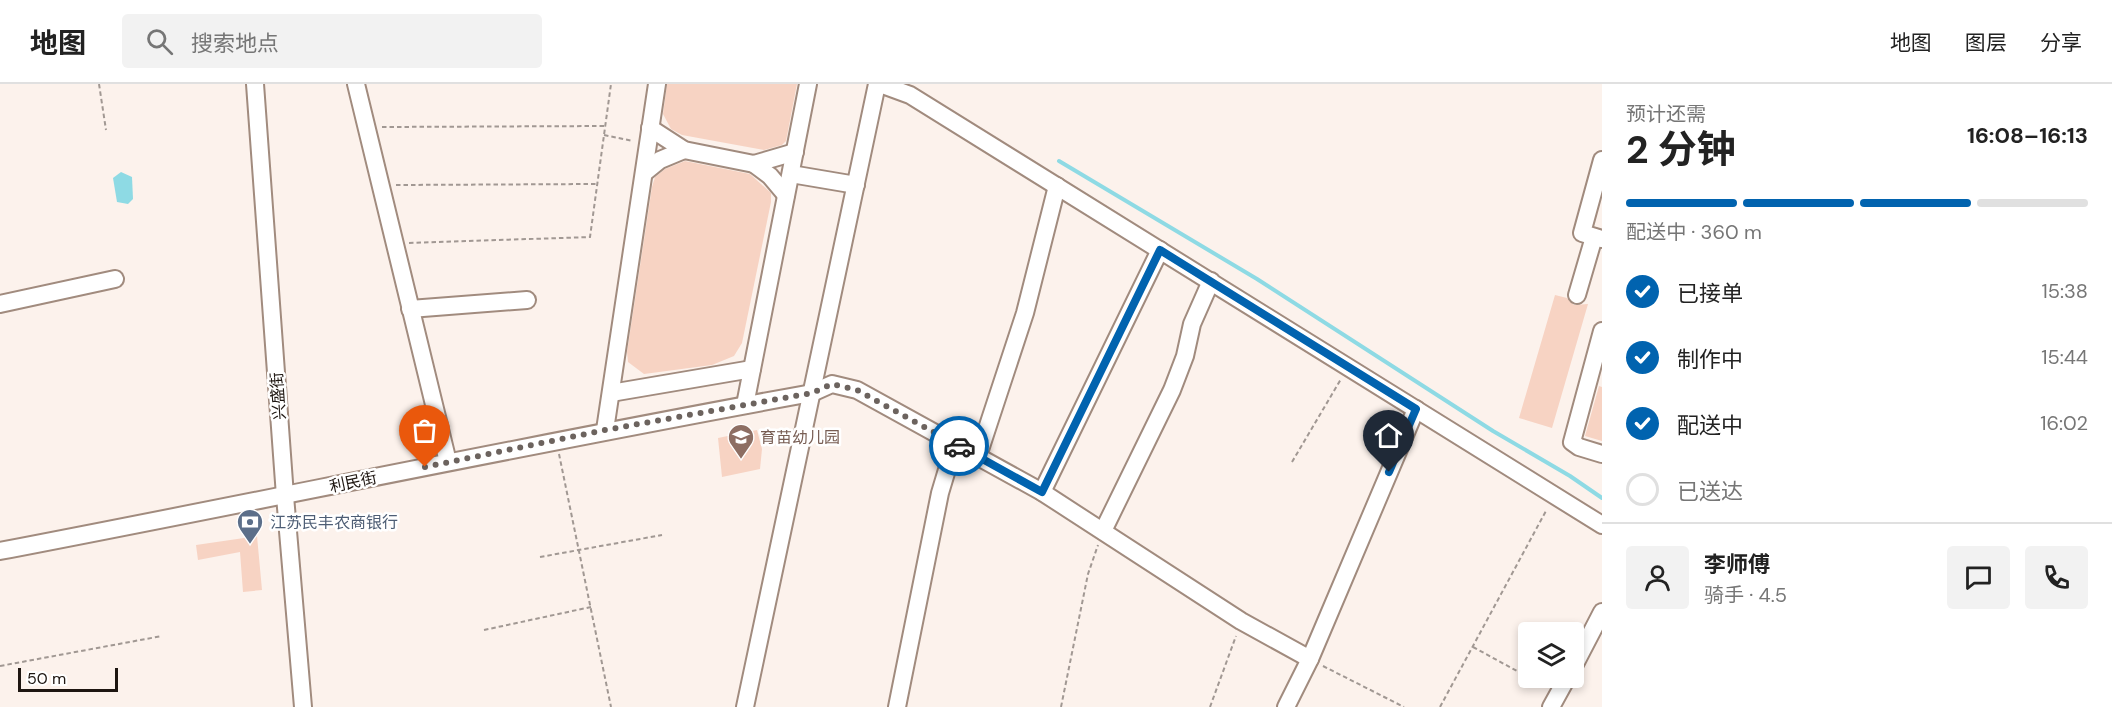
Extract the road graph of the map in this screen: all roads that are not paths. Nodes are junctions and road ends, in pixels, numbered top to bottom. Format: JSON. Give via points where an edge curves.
{"nodes":[{"id":1,"x":255,"y":84,"type":"edge"},
{"id":2,"x":356,"y":84,"type":"edge"},
{"id":3,"x":657,"y":84,"type":"edge"},
{"id":4,"x":808,"y":84,"type":"edge"},
{"id":5,"x":879,"y":84,"type":"edge"},
{"id":6,"x":649,"y":136,"type":"junction"},
{"id":7,"x":684,"y":150,"type":"junction"},
{"id":8,"x":795,"y":152,"type":"junction"},
{"id":9,"x":1602,"y":160,"type":"edge"},
{"id":10,"x":754,"y":164,"type":"junction"},
{"id":11,"x":644,"y":173,"type":"junction"},
{"id":12,"x":790,"y":174,"type":"junction"},
{"id":13,"x":856,"y":185,"type":"junction"},
{"id":14,"x":1057,"y":186,"type":"junction"},
{"id":15,"x":786,"y":195,"type":"junction"},
{"id":16,"x":1598,"y":238,"type":"edge"},
{"id":17,"x":1160,"y":250,"type":"junction"},
{"id":18,"x":115,"y":279,"type":"dead end"},
{"id":19,"x":1211,"y":282,"type":"junction"},
{"id":20,"x":1577,"y":295,"type":"dead end"},
{"id":21,"x":527,"y":300,"type":"dead end"},
{"id":22,"x":0,"y":304,"type":"edge"},
{"id":23,"x":410,"y":309,"type":"junction"},
{"id":24,"x":1602,"y":331,"type":"edge"},
{"id":25,"x":752,"y":369,"type":"junction"},
{"id":26,"x":611,"y":393,"type":"junction"},
{"id":27,"x":812,"y":393,"type":"junction"},
{"id":28,"x":745,"y":405,"type":"junction"},
{"id":29,"x":1416,"y":409,"type":"junction"},
{"id":30,"x":605,"y":430,"type":"junction"},
{"id":31,"x":955,"y":443,"type":"junction"},
{"id":32,"x":1602,"y":454,"type":"edge"},
{"id":33,"x":978,"y":456,"type":"junction"},
{"id":34,"x":448,"y":462,"type":"junction"},
{"id":35,"x":1042,"y":492,"type":"junction"},
{"id":36,"x":285,"y":496,"type":"junction"},
{"id":37,"x":1602,"y":525,"type":"edge"},
{"id":38,"x":1103,"y":531,"type":"junction"},
{"id":39,"x":0,"y":551,"type":"edge"},
{"id":40,"x":1602,"y":612,"type":"edge"},
{"id":41,"x":1584,"y":647,"type":"edge"},
{"id":42,"x":1310,"y":659,"type":"junction"},
{"id":43,"x":1561,"y":688,"type":"edge"},
{"id":44,"x":303,"y":707,"type":"edge"},
{"id":45,"x":746,"y":707,"type":"edge"},
{"id":46,"x":897,"y":707,"type":"edge"},
{"id":47,"x":1286,"y":707,"type":"edge"},
{"id":48,"x":1551,"y":707,"type":"edge"}],
"edges":[{"from":1,"to":36,"type":"street","name":"兴盛街"},
{"from":2,"to":23,"type":"street"},
{"from":3,"to":6,"type":"street"},
{"from":4,"to":8,"type":"street"},
{"from":5,"to":13,"type":"street"},
{"from":5,"to":14,"type":"street","via":[[910,95]]},
{"from":6,"to":7,"type":"street"},
{"from":6,"to":11,"type":"street"},
{"from":7,"to":10,"type":"street"},
{"from":7,"to":11,"type":"street","via":[[660,160]]},
{"from":8,"to":10,"type":"street"},
{"from":8,"to":12,"type":"street"},
{"from":9,"to":16,"type":"street","via":[[1582,233]]},
{"from":10,"to":15,"type":"street"},
{"from":11,"to":26,"type":"street"},
{"from":12,"to":13,"type":"street"},
{"from":12,"to":15,"type":"street"},
{"from":13,"to":27,"type":"street"},
{"from":14,"to":17,"type":"street"},
{"from":14,"to":33,"type":"street","via":[[1025,313]]},
{"from":15,"to":25,"type":"street"},
{"from":16,"to":20,"type":"street"},
{"from":17,"to":19,"type":"street"},
{"from":17,"to":35,"type":"street"},
{"from":18,"to":22,"type":"street"},
{"from":19,"to":29,"type":"street"},
{"from":19,"to":38,"type":"street","via":[[1192,324],[1172,390]]},
{"from":21,"to":23,"type":"street"},
{"from":23,"to":34,"type":"street"},
{"from":24,"to":32,"type":"street","via":[[1572,442]]},
{"from":25,"to":26,"type":"street"},
{"from":25,"to":28,"type":"street"},
{"from":26,"to":30,"type":"street"},
{"from":27,"to":28,"type":"street","name":"利民街"},
{"from":27,"to":31,"type":"street","name":"利民街","via":[[832,384],[857,390]]},
{"from":27,"to":45,"type":"street"},
{"from":28,"to":30,"type":"street","name":"利民街"},
{"from":29,"to":37,"type":"street"},
{"from":29,"to":42,"type":"street"},
{"from":30,"to":34,"type":"street","name":"利民街"},
{"from":31,"to":33,"type":"street","name":"利民街"},
{"from":31,"to":46,"type":"street","via":[[940,493]]},
{"from":33,"to":35,"type":"street","name":"利民街"},
{"from":34,"to":36,"type":"street","name":"利民街"},
{"from":35,"to":38,"type":"street","name":"利民街"},
{"from":36,"to":39,"type":"street","name":"利民街"},
{"from":36,"to":44,"type":"street","name":"兴盛街"},
{"from":38,"to":42,"type":"street","name":"利民街","via":[[1241,621]]},
{"from":40,"to":41,"type":"street"},
{"from":42,"to":47,"type":"street"},
{"from":43,"to":48,"type":"street"}]}
